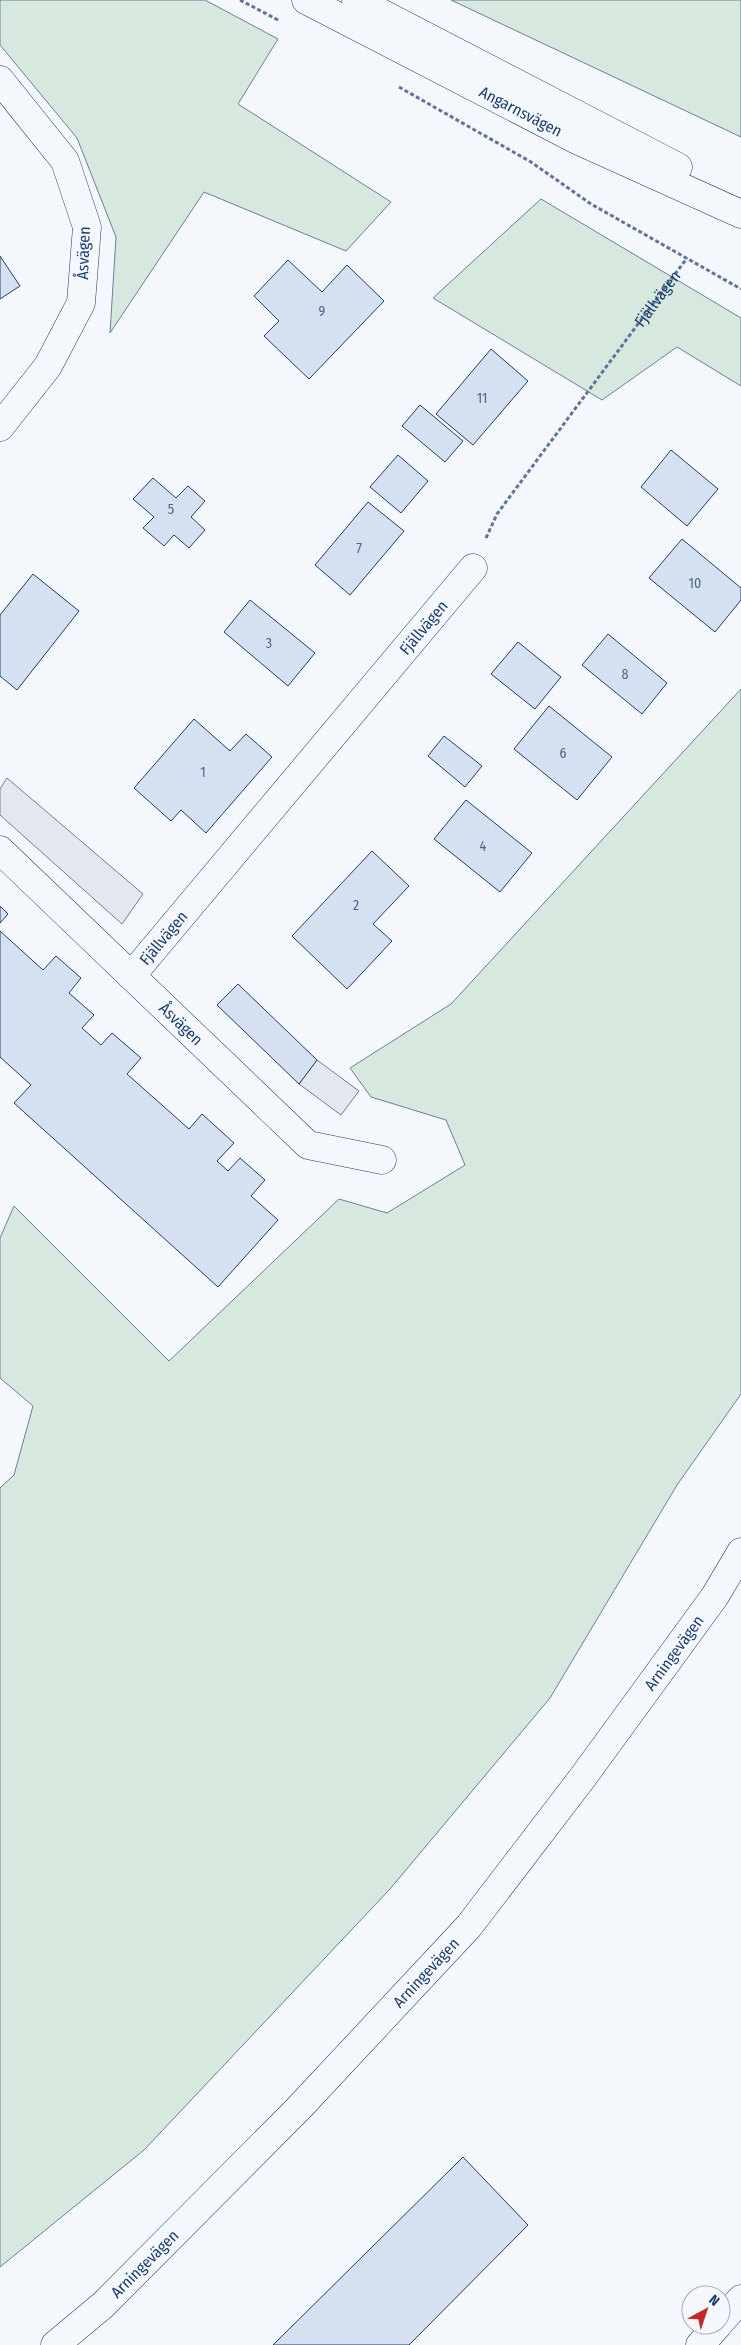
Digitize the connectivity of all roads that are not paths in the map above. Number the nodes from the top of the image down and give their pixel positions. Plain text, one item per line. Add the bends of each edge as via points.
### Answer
1 (306, 0) edge
2 (356, 0) edge
3 (0, 80) edge
4 (741, 194) edge
5 (741, 214) edge
6 (0, 427) edge
7 (473, 568) road end
8 (0, 850) edge
9 (131, 976) junction
10 (382, 1160) dead end
11 (741, 1552) edge
12 (741, 2299) edge
13 (731, 2310) edge
14 (709, 2335) edge
15 (66, 2341) edge
16 (700, 2345) edge

1 - 5 main road, Angarnsvägen via 577,140
2 - 4 main road, Angarnsvägen via 704,180
3 - 6 main road, Åsvägen via 65,161 87,227 81,303 48,366
7 - 9 main road, Fjällvägen
8 - 9 main road, Åsvägen
9 - 10 main road, Åsvägen via 308,1145
11 - 15 main road, Arningevägen via 716,1596 469,1926 298,2109
12 - 13 main road
14 - 16 main road

